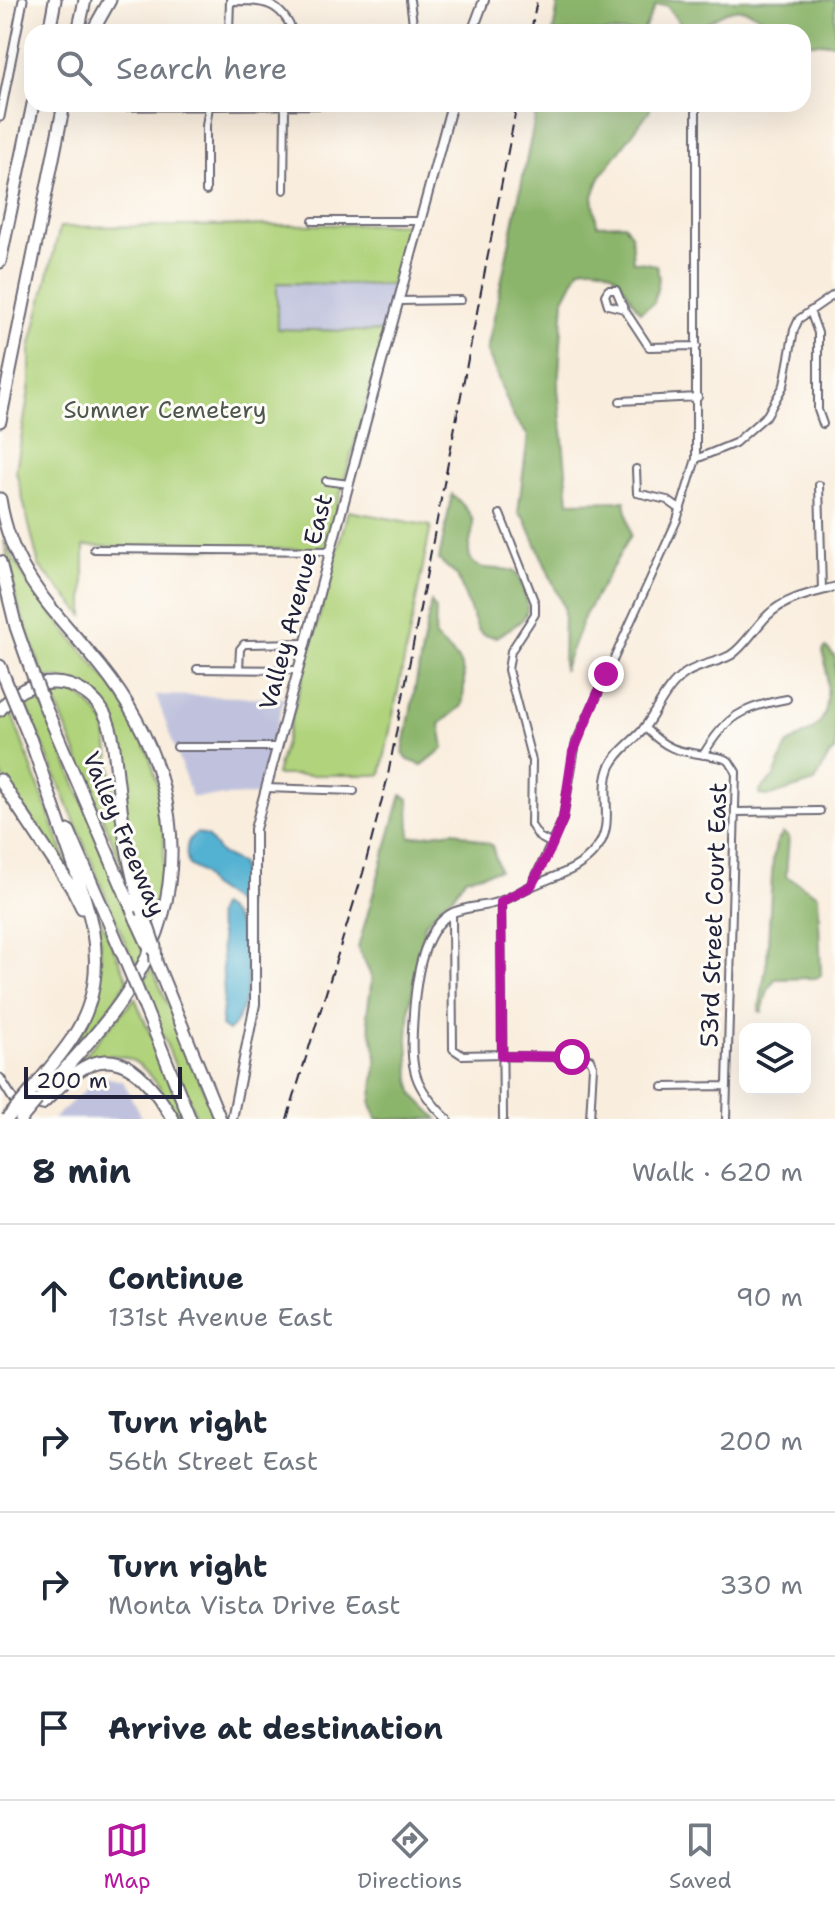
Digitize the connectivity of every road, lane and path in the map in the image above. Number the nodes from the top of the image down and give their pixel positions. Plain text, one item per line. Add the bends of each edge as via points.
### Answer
1 (23, 0) edge
2 (49, 0) edge
3 (55, 0) edge
4 (85, 0) edge
5 (110, 0) edge
6 (230, 0) edge
7 (410, 0) edge
8 (484, 0) edge
9 (44, 24) edge
10 (50, 24) edge
11 (80, 24) edge
12 (96, 24) edge
13 (229, 24) edge
14 (290, 24) edge
15 (413, 24) edge
16 (475, 24) edge
17 (0, 112) edge
18 (29, 112) edge
19 (31, 112) edge
20 (62, 112) edge
21 (69, 112) edge
22 (208, 112) edge
23 (285, 112) edge
24 (450, 112) edge
25 (696, 112) edge
26 (24, 149) junction
27 (284, 190) dead end
28 (206, 191) dead end
29 (40, 221) junction
30 (313, 221) dead end
31 (420, 221) junction
32 (0, 262) edge
33 (835, 294) edge
34 (461, 300) dead end
35 (399, 301) junction
36 (624, 309) dead end
37 (810, 311) junction
38 (697, 346) junction
39 (698, 397) junction
40 (620, 401) dead end
41 (0, 421) edge
42 (823, 424) dead end
43 (696, 459) junction
44 (636, 469) dead end
45 (326, 481) dead end
46 (349, 484) junction
47 (819, 485) dead end
48 (0, 499) edge
49 (681, 510) junction
50 (500, 514) dead end
51 (94, 549) dead end
52 (330, 551) junction
53 (0, 562) edge
54 (835, 587) edge
55 (822, 590) junction
56 (305, 643) junction
57 (0, 666) edge
58 (197, 669) dead end
59 (239, 669) junction
60 (297, 673) junction
61 (787, 699) dead end
62 (0, 710) edge
63 (644, 727) junction
64 (30, 738) junction
65 (177, 747) dead end
66 (277, 747) junction
67 (703, 755) junction
68 (0, 780) edge
69 (266, 788) junction
70 (354, 791) dead end
71 (820, 811) dead end
72 (736, 812) junction
73 (552, 844) junction
74 (531, 886) junction
75 (501, 902) junction
76 (452, 913) junction
77 (156, 962) junction
78 (76, 1029) junction
79 (502, 1055) junction
80 (0, 1078) edge
81 (727, 1086) junction
82 (663, 1087) dead end
83 (36, 1099) junction
84 (7, 1119) edge
85 (25, 1119) edge
86 (173, 1119) edge
87 (190, 1119) edge
88 (220, 1119) edge
89 (232, 1119) edge
90 (447, 1119) edge
91 (503, 1119) edge
92 (590, 1119) edge
93 (726, 1119) edge

1 - 17 street
2 - 9 highway
3 - 10 highway
4 - 11 highway
5 - 12 highway
6 - 13 street
6 - 14 street via 273,4
7 - 15 street
8 - 16 main road
18 - 26 highway
19 - 26 highway
20 - 29 highway
21 - 29 highway
22 - 28 street
23 - 27 street
24 - 31 main road, Valley Avenue East
25 - 38 street
26 - 32 highway
29 - 41 highway
30 - 31 street
31 - 35 main road, Valley Avenue East
33 - 37 street
34 - 35 street
35 - 46 main road, Valley Avenue East
36 - 38 street via 649,347
37 - 42 street via 818,333 818,410
37 - 43 street via 794,330 784,385 767,415 735,443
38 - 39 street
39 - 40 street
39 - 43 street
43 - 49 street
44 - 49 street via 637,493 667,500
45 - 46 street
46 - 52 main road, Valley Avenue East
47 - 55 street
48 - 83 highway via 11,545 24,571 121,692 147,737 164,788 171,852 163,913 144,964 111,1015
49 - 73 street via 576,742 563,819
50 - 73 street via 535,603 531,622 511,651 508,670 532,761 531,825
51 - 52 street
52 - 56 main road, Valley Avenue East
53 - 77 highway, Valley Freeway, bridge via 44,704
54 - 55 street
55 - 63 street via 775,609 730,656 687,672
56 - 59 street via 244,644
56 - 60 main road, Valley Avenue East
57 - 64 highway, Valley Freeway, bridge
58 - 59 street
59 - 60 street
60 - 66 main road, Valley Avenue East
61 - 67 street via 733,717 720,727
62 - 77 highway, bridge via 23,689 53,683 75,688 101,708 112,737 126,853
63 - 67 street, 53rd Street Court East via 674,751
63 - 74 street via 608,773 607,821 599,846 570,871
64 - 78 highway via 95,938 93,988
64 - 87 highway, Valley Freeway, bridge
65 - 66 street
66 - 69 main road, Valley Avenue East
67 - 72 street, 53rd Street Court East via 733,766
68 - 78 highway via 73,890 86,921 90,974
69 - 70 street
69 - 89 main road, Valley Avenue East via 254,843 255,1004
71 - 72 street
72 - 81 street, 53rd Street Court East
73 - 74 street
74 - 75 street
75 - 76 street
75 - 79 street
76 - 79 street via 453,1046 467,1055
76 - 90 street via 426,943 413,1028 419,1085
77 - 88 highway, Valley Freeway
78 - 83 highway
79 - 91 street
79 - 92 street via 591,1061
80 - 85 street
81 - 82 street
81 - 93 street, 53rd Street Court East
83 - 84 highway, bridge
83 - 85 highway, bridge
83 - 86 highway via 93,1064 117,1063 145,1078

